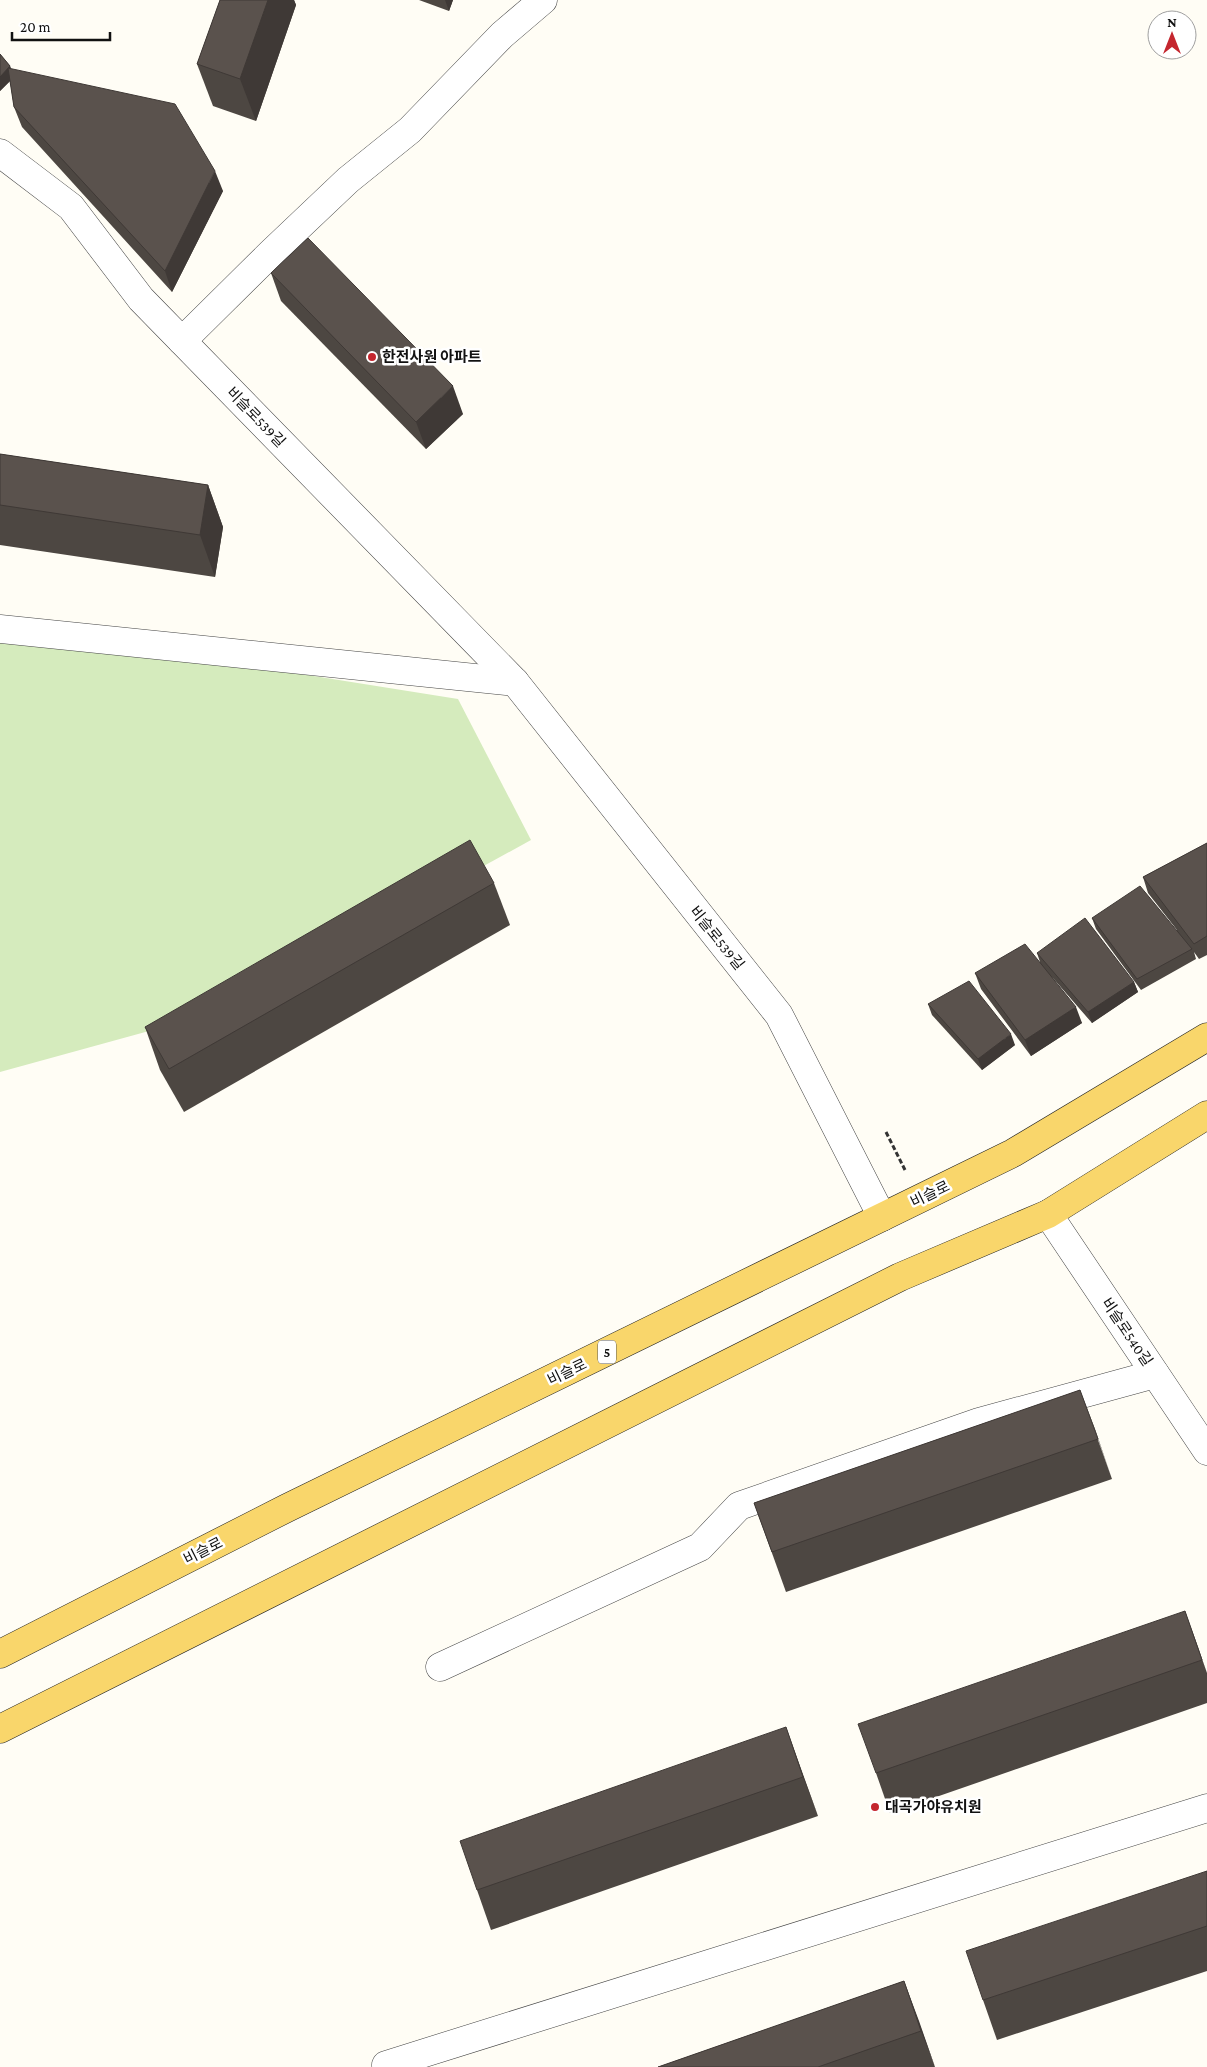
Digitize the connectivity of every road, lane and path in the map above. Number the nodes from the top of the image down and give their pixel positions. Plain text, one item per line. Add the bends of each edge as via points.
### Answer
1 (543, 0) edge
2 (0, 153) edge
3 (182, 342) junction
4 (0, 629) edge
5 (515, 682) junction
6 (1207, 1038) edge
7 (1207, 1115) edge
8 (1048, 1214) junction
9 (882, 1217) junction
10 (1155, 1374) junction
11 (1207, 1451) edge
12 (0, 1654) edge
13 (440, 1667) dead end
14 (0, 1729) edge
15 (1207, 1808) edge
16 (386, 2065) dead end

1 - 3 street via 502,35 410,130 348,180
2 - 3 street, 비슬로539길 via 71,207 141,299
3 - 5 street, 비슬로539길
4 - 5 street
5 - 9 street, 비슬로539길 via 779,1015
6 - 9 main road, 비슬로 / 5 via 1013,1153
7 - 8 main road
8 - 10 street, 비슬로540길
8 - 14 main road via 900,1277
9 - 12 main road, 비슬로 / 5 via 287,1508
10 - 11 street, 비슬로540길
10 - 13 street via 979,1422 739,1506 700,1547
15 - 16 street

